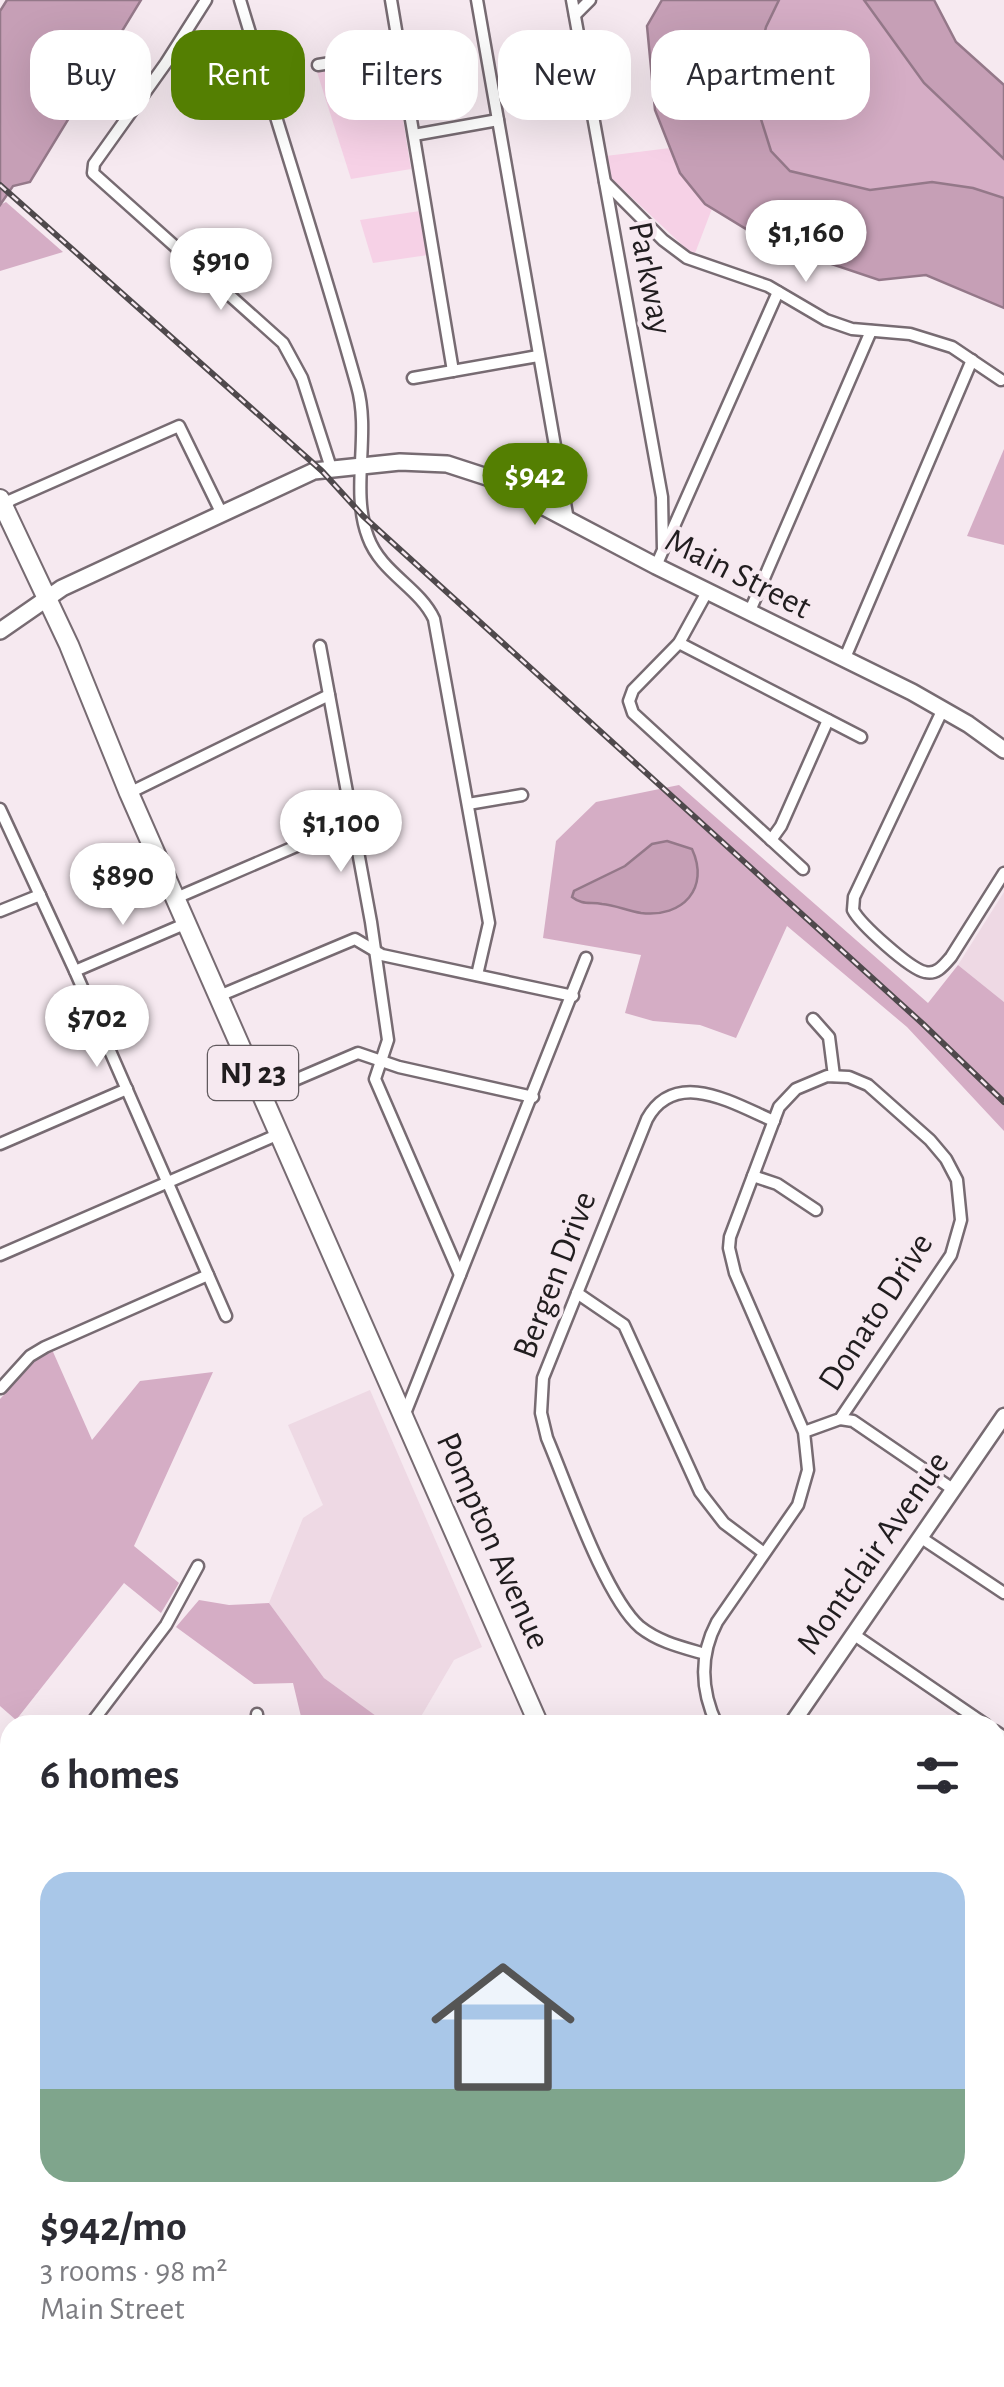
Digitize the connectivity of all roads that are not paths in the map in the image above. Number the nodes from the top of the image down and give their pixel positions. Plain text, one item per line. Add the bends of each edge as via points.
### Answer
1 (206, 0) edge
2 (240, 0) edge
3 (390, 0) edge
4 (477, 0) edge
5 (572, 0) edge
6 (590, 0) edge
7 (575, 15) junction
8 (396, 30) edge
9 (325, 64) edge
10 (318, 65) dead end
11 (412, 120) edge
12 (498, 120) junction
13 (414, 134) junction
14 (604, 182) junction
15 (778, 292) junction
16 (872, 332) junction
17 (538, 356) junction
18 (972, 360) junction
19 (453, 371) junction
20 (412, 378) dead end
21 (1000, 380) dead end
22 (363, 466) junction
23 (331, 468) junction
24 (1, 504) edge
25 (221, 512) junction
26 (568, 521) junction
27 (663, 550) junction
28 (656, 566) junction
29 (707, 592) junction
30 (47, 596) junction
31 (749, 613) junction
32 (0, 631) edge
33 (679, 643) junction
34 (320, 646) dead end
35 (843, 661) junction
36 (329, 695) junction
37 (944, 709) junction
38 (828, 720) junction
39 (861, 738) dead end
40 (1004, 750) edge
41 (129, 793) junction
42 (522, 795) dead end
43 (468, 804) junction
44 (0, 809) edge
45 (352, 822) junction
46 (771, 840) junction
47 (803, 869) dead end
48 (1004, 873) edge
49 (40, 895) junction
50 (176, 898) junction
51 (0, 911) edge
52 (187, 923) junction
53 (375, 952) junction
54 (586, 958) dead end
55 (75, 971) junction
56 (477, 975) junction
57 (219, 996) junction
58 (573, 996) junction
59 (813, 1019) dead end
60 (380, 1060) junction
61 (834, 1076) junction
62 (127, 1089) junction
63 (262, 1094) junction
64 (533, 1097) junction
65 (774, 1120) junction
66 (279, 1134) junction
67 (0, 1144) edge
68 (753, 1176) junction
69 (167, 1182) junction
70 (816, 1210) dead end
71 (0, 1255) edge
72 (208, 1275) junction
73 (460, 1276) junction
74 (576, 1293) junction
75 (226, 1316) dead end
76 (1, 1388) edge
77 (1004, 1416) edge
78 (404, 1417) junction
79 (840, 1419) junction
80 (804, 1432) junction
81 (954, 1490) junction
82 (920, 1537) junction
83 (764, 1553) junction
84 (198, 1566) dead end
85 (1004, 1592) edge
86 (854, 1634) junction
87 (704, 1654) junction
88 (98, 1715) edge
89 (535, 1715) edge
90 (714, 1715) edge
91 (799, 1715) edge
92 (971, 1715) edge

1 - 23 street via 93,172 283,343 302,378
2 - 22 street via 358,389
3 - 8 street
4 - 12 street
5 - 7 street, Parkway
6 - 7 street
7 - 14 street, Parkway
9 - 10 street
11 - 13 street
12 - 13 street
12 - 17 street
13 - 19 street
14 - 15 street via 686,258
14 - 27 street, Parkway via 660,486
15 - 16 street via 826,320
15 - 27 street
16 - 18 street via 923,337
16 - 31 street
17 - 19 street
17 - 26 street
18 - 21 street
18 - 35 street
19 - 20 street
22 - 23 main road, Main Street
22 - 26 main road, Main Street via 428,462 466,468
22 - 43 street via 368,537 385,568 434,619
23 - 25 main road, Main Street
24 - 25 street via 182,428
24 - 30 main road, NJ 23
25 - 30 main road, Main Street
26 - 28 main road, Main Street
27 - 28 street, Parkway
28 - 29 main road, Main Street
29 - 31 main road, Main Street
29 - 33 street
30 - 32 main road, Main Street
30 - 41 main road, NJ 23
31 - 35 main road, Main Street
33 - 38 street
33 - 46 street via 632,690 632,713
34 - 36 street
35 - 37 main road, Main Street
36 - 41 street
36 - 45 street
37 - 40 main road, Main Street
37 - 48 street via 852,910 916,968 932,972 950,957
38 - 39 street
38 - 46 street
41 - 50 main road, NJ 23
42 - 43 street
43 - 56 street via 490,923
44 - 49 street
45 - 50 street
45 - 53 street
46 - 47 street
49 - 51 street
49 - 55 street
50 - 52 main road, NJ 23
52 - 55 street
52 - 57 main road, NJ 23
53 - 56 street
53 - 57 street via 349,940
53 - 60 street via 388,1040
54 - 58 street
55 - 62 street
56 - 58 street
57 - 63 main road, NJ 23
58 - 64 street
59 - 61 street via 829,1037
60 - 63 street via 351,1054
60 - 64 street
60 - 73 street via 378,1087
61 - 65 street, Donato Drive via 796,1089
61 - 79 street, Donato Drive via 868,1085 930,1140 957,1180 962,1220 951,1255
62 - 67 street
62 - 69 street
63 - 66 main road, NJ 23
64 - 73 street
65 - 68 street, Donato Drive
65 - 74 street, Bergen Drive via 697,1091 662,1100 646,1119
66 - 69 street
66 - 78 main road, Pompton Avenue / NJ 23
68 - 70 street
68 - 80 street, Donato Drive via 732,1230 731,1260
69 - 71 street
69 - 72 street
72 - 75 street
72 - 76 street via 44,1347
73 - 78 street
74 - 83 street via 624,1325 700,1492 724,1522
74 - 87 street, Bergen Drive via 543,1378 547,1438 620,1603 651,1634
77 - 81 street, Montclair Avenue
78 - 89 main road, Pompton Avenue / NJ 23
79 - 80 street, Donato Drive
79 - 81 street via 854,1421
80 - 83 street, Donato Drive via 803,1494
81 - 82 street, Montclair Avenue
82 - 85 street
82 - 86 street, Montclair Avenue
83 - 87 street, Donato Drive via 717,1622
84 - 88 street via 166,1625
86 - 91 street, Montclair Avenue
86 - 92 street
87 - 90 street

